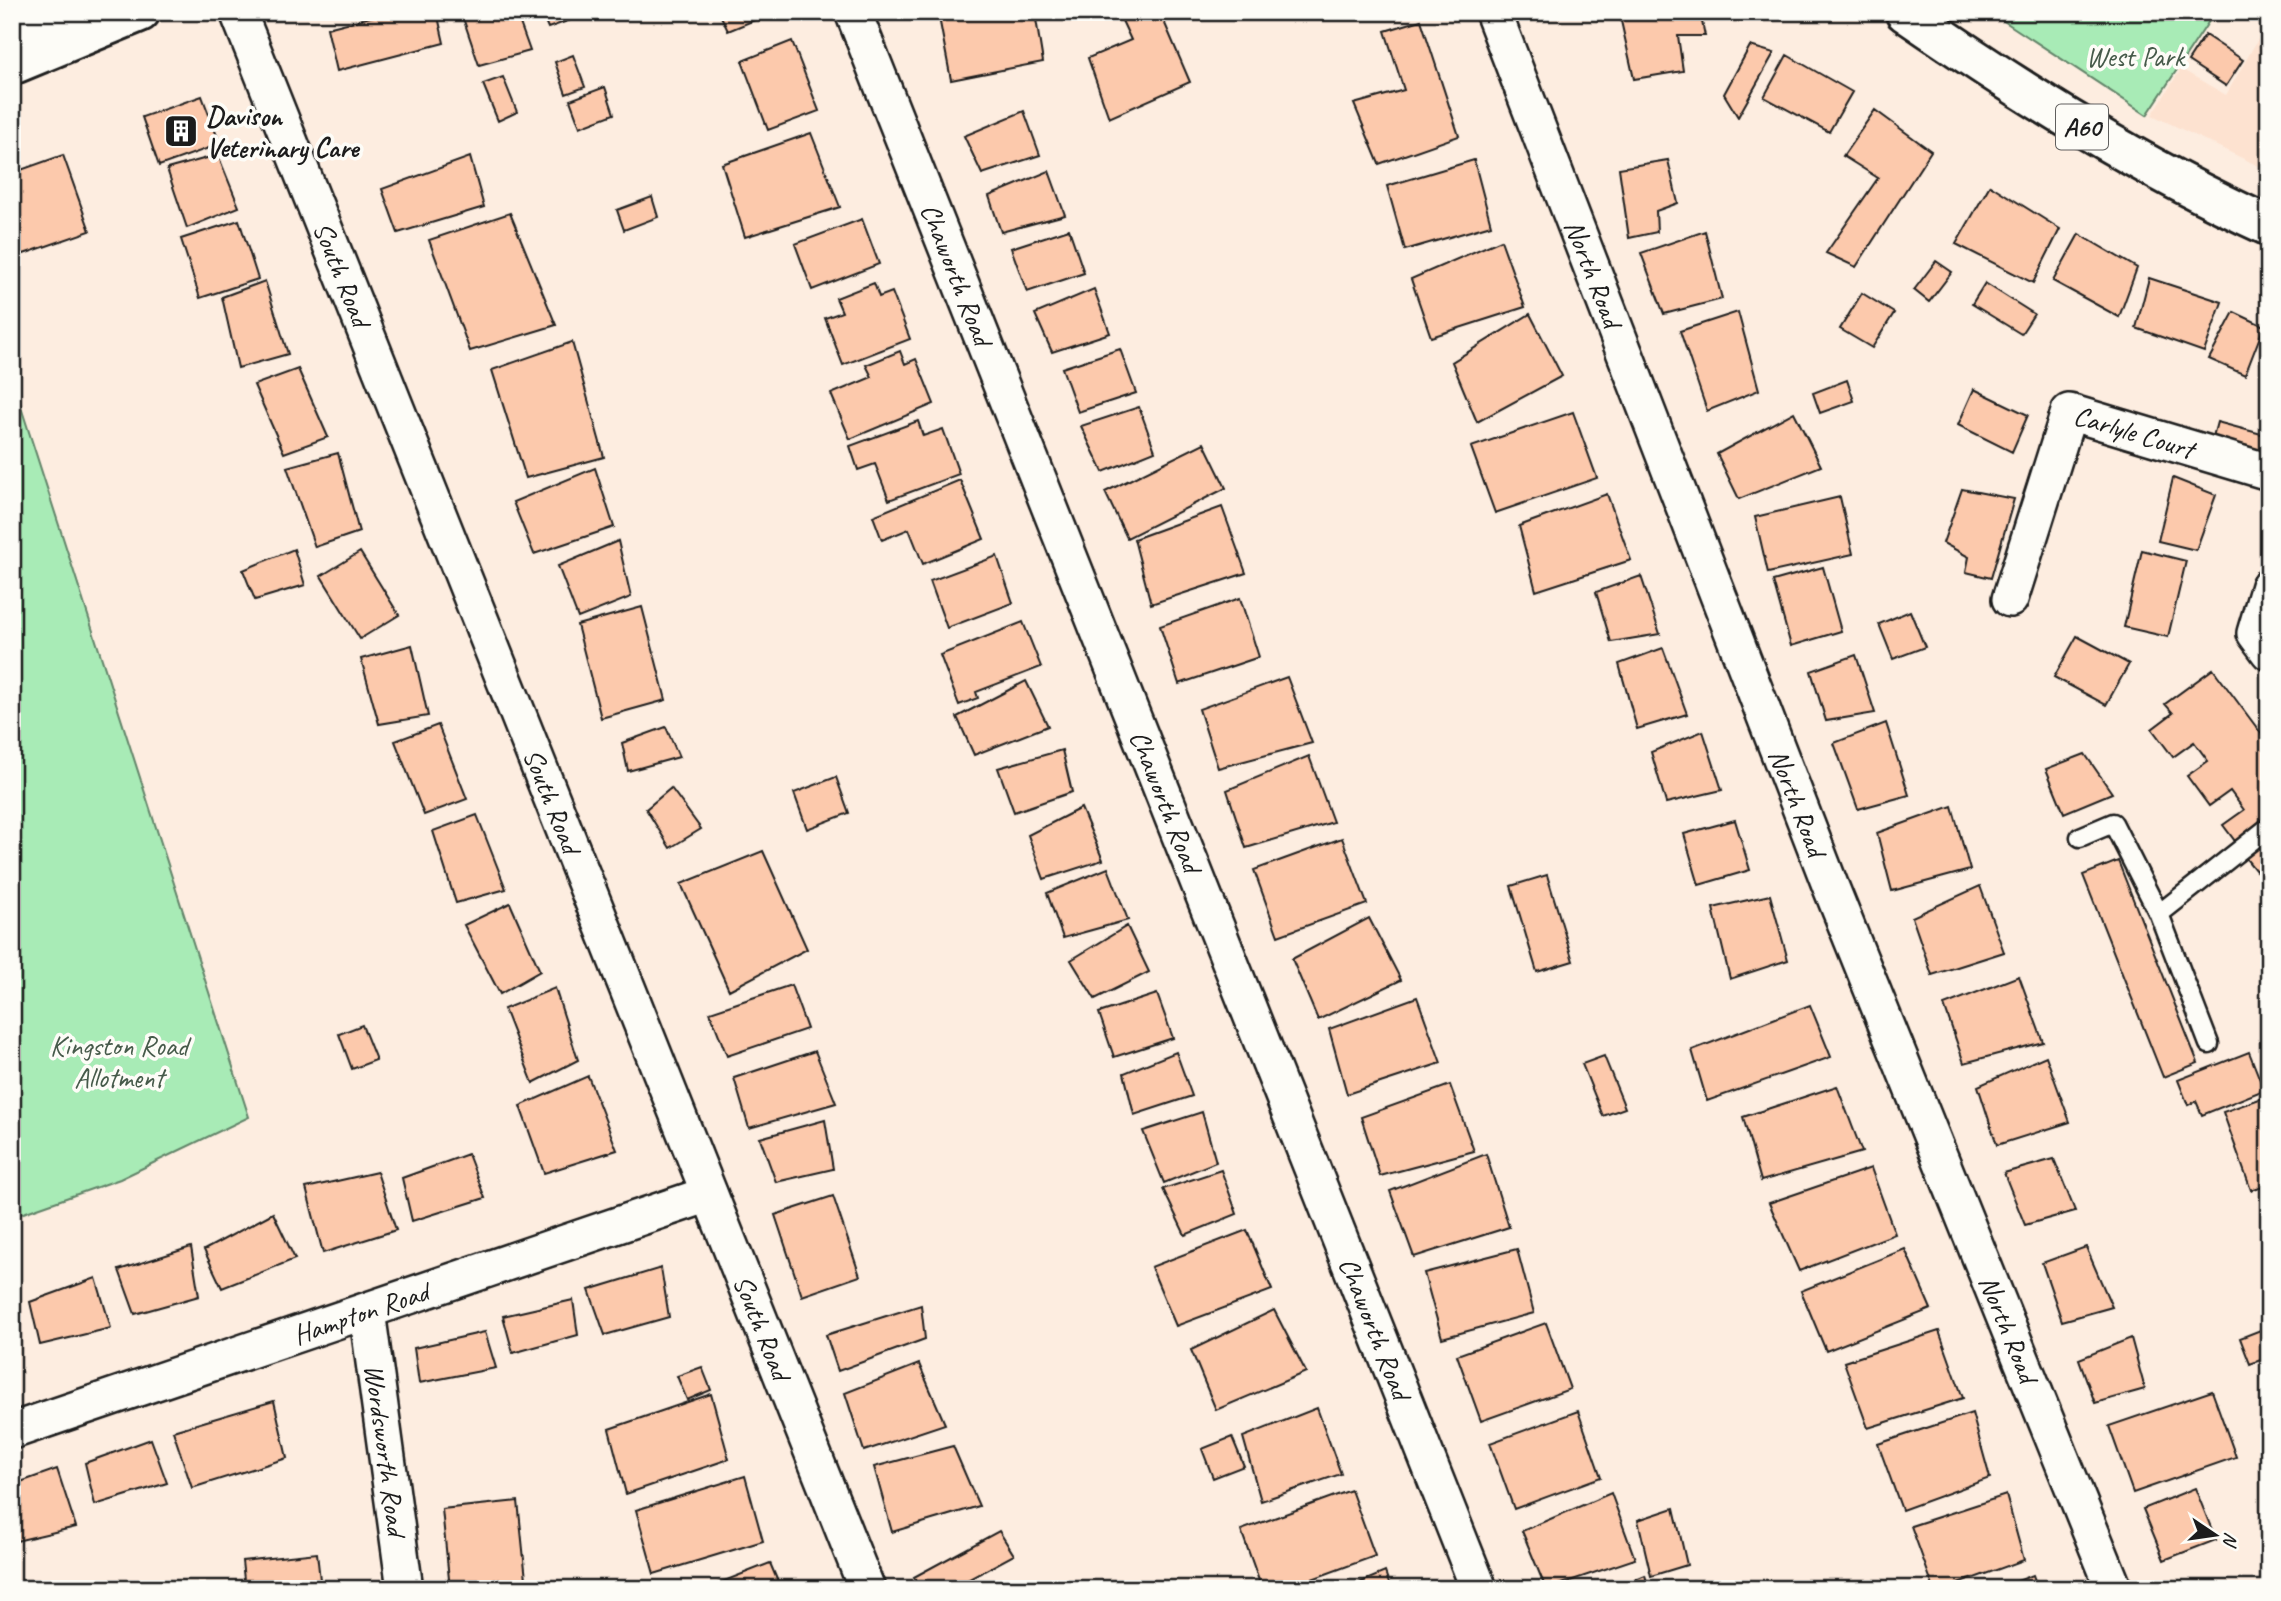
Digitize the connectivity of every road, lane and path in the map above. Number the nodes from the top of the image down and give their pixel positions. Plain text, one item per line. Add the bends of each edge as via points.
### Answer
1 (62, 12) edge
2 (140, 12) edge
3 (238, 12) edge
4 (853, 12) edge
5 (1493, 12) edge
6 (1905, 12) edge
7 (12, 31) edge
8 (12, 65) edge
9 (2269, 226) edge
10 (2269, 472) edge
11 (2269, 586) edge
12 (2010, 599) dead end
13 (2269, 652) edge
14 (2269, 827) edge
15 (2081, 837) dead end
16 (2159, 914) junction
17 (2210, 1044) dead end
18 (709, 1194) junction
19 (367, 1311) junction
20 (12, 1432) edge
21 (405, 1589) edge
22 (867, 1589) edge
23 (1479, 1589) edge
24 (2114, 1589) edge

1 - 7 main road
2 - 8 main road
3 - 18 street, South Road
4 - 23 street, Chaworth Road
5 - 24 street, North Road via 1816,851
6 - 9 main road, A60 via 2033,99 2201,195
10 - 12 street, Carlyle Court via 2069,412
11 - 13 street via 2255,633
14 - 16 lane
15 - 16 lane via 2113,823
16 - 17 lane
18 - 19 street, Hampton Road
18 - 22 street, South Road
19 - 20 street, Hampton Road
19 - 21 street, Wordsworth Road

